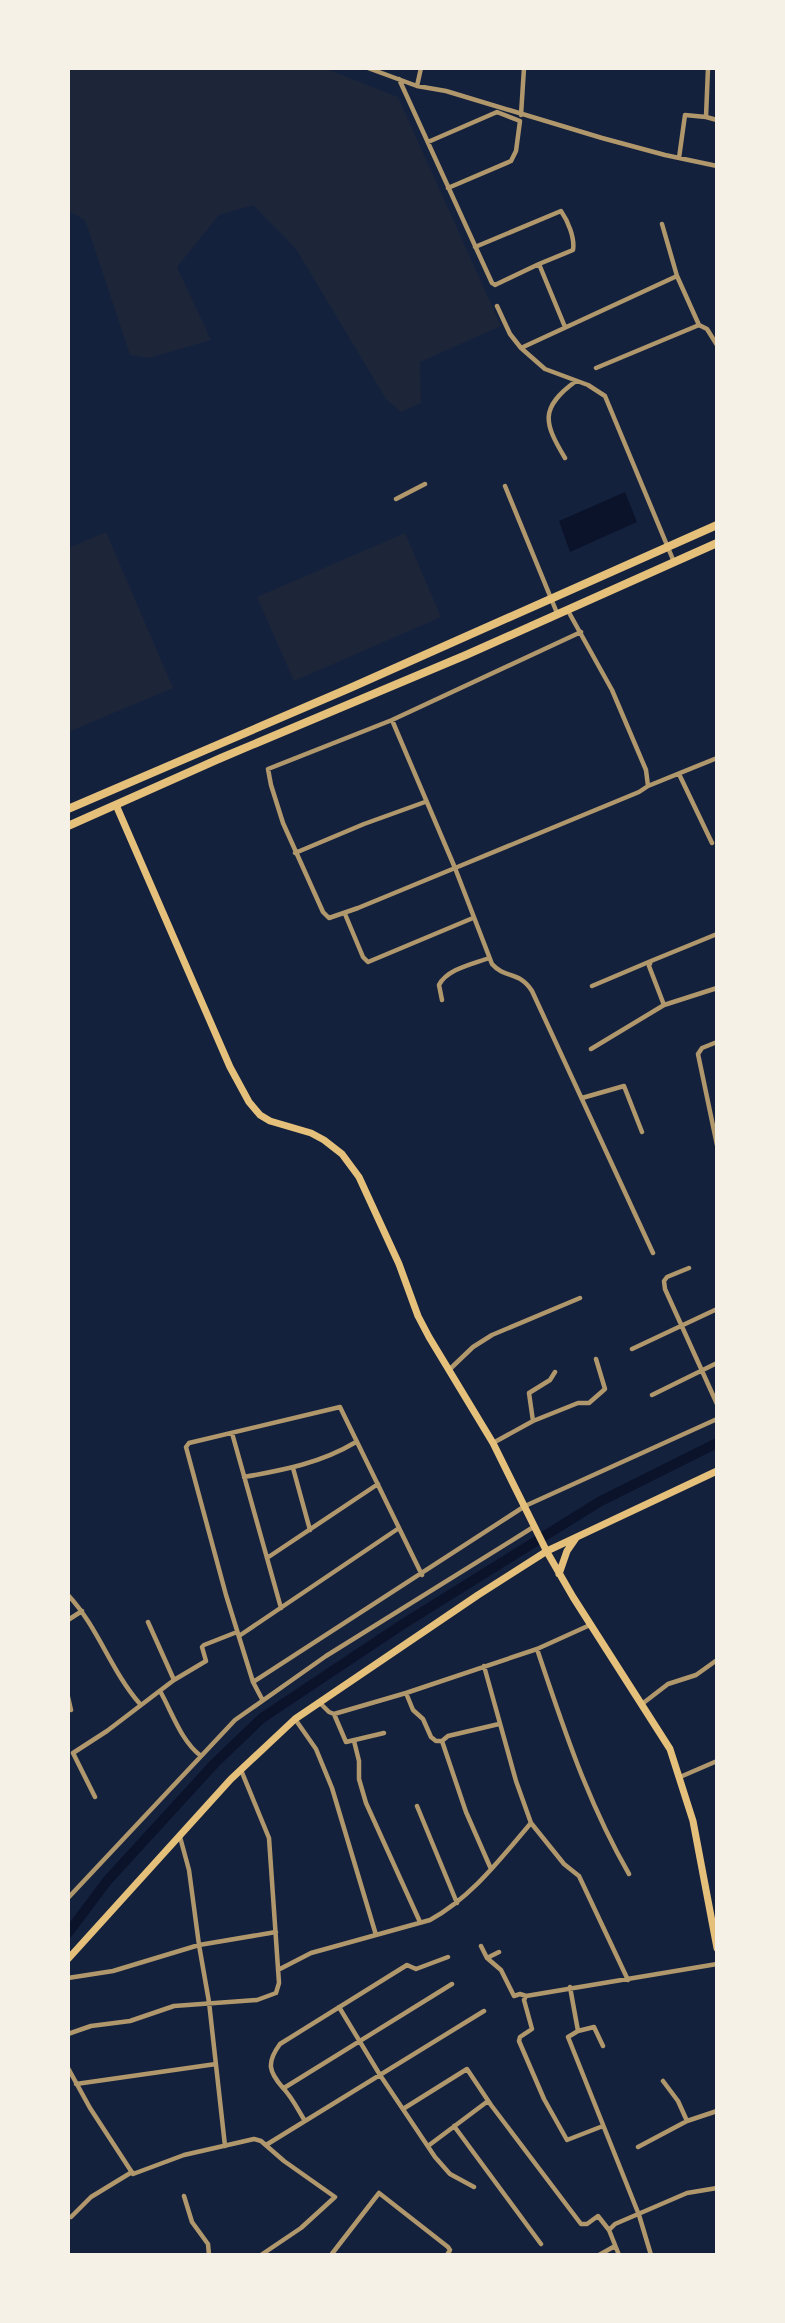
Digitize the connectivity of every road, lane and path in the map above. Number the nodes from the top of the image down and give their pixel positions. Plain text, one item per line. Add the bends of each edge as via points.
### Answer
1 (368, 68) edge
2 (421, 68) edge
3 (524, 68) edge
4 (708, 68) edge
5 (398, 78) junction
6 (417, 86) junction
7 (522, 114) junction
8 (706, 117) junction
9 (717, 120) edge
10 (428, 142) junction
11 (679, 158) junction
12 (717, 166) edge
13 (448, 188) junction
14 (662, 224) dead end
15 (475, 247) junction
16 (539, 264) junction
17 (677, 276) junction
18 (497, 306) dead end
19 (699, 325) junction
20 (565, 327) junction
21 (717, 345) edge
22 (522, 348) junction
23 (596, 368) dead end
24 (576, 381) junction
25 (565, 458) dead end
26 (425, 484) dead end
27 (505, 486) dead end
28 (396, 499) dead end
29 (717, 525) edge
30 (717, 543) edge
31 (667, 546) junction
32 (674, 562) junction
33 (551, 598) junction
34 (568, 609) junction
35 (557, 613) junction
36 (580, 632) junction
37 (379, 674) junction
38 (386, 689) junction
39 (391, 720) junction
40 (230, 740) junction
41 (216, 746) junction
42 (235, 752) junction
43 (221, 758) junction
44 (717, 758) edge
45 (679, 774) junction
46 (648, 786) junction
47 (425, 802) junction
48 (116, 805) junction
49 (68, 809) edge
50 (68, 826) edge
51 (712, 844) dead end
52 (296, 853) junction
53 (454, 868) junction
54 (345, 914) junction
55 (473, 918) junction
56 (717, 934) edge
57 (489, 958) junction
58 (650, 964) junction
59 (592, 986) dead end
60 (717, 988) edge
61 (442, 1000) dead end
62 (663, 1005) junction
63 (717, 1042) edge
64 (591, 1049) dead end
65 (582, 1098) junction
66 (717, 1102) edge
67 (708, 1105) junction
68 (642, 1132) dead end
69 (717, 1144) edge
70 (653, 1253) dead end
71 (689, 1268) dead end
72 (580, 1297) dead end
73 (717, 1309) edge
74 (681, 1327) junction
75 (632, 1349) dead end
76 (596, 1359) dead end
77 (717, 1363) edge
78 (450, 1369) junction
79 (701, 1371) junction
80 (555, 1372) dead end
81 (652, 1395) dead end
82 (717, 1404) edge
83 (717, 1419) edge
84 (533, 1421) junction
85 (232, 1433) junction
86 (356, 1442) junction
87 (493, 1443) junction
88 (293, 1468) junction
89 (717, 1471) edge
90 (244, 1477) junction
91 (378, 1484) junction
92 (525, 1506) junction
93 (536, 1527) junction
94 (400, 1528) junction
95 (310, 1530) junction
96 (579, 1535) junction
97 (546, 1549) junction
98 (267, 1558) junction
99 (559, 1573) junction
100 (422, 1575) junction
101 (68, 1595) edge
102 (281, 1608) junction
103 (82, 1611) junction
104 (68, 1620) edge
105 (148, 1622) dead end
106 (590, 1625) junction
107 (238, 1634) junction
108 (537, 1649) junction
109 (717, 1660) edge
110 (484, 1666) junction
111 (174, 1680) junction
112 (253, 1682) junction
113 (160, 1691) junction
114 (406, 1693) junction
115 (68, 1697) edge
116 (262, 1699) junction
117 (320, 1702) junction
118 (140, 1704) junction
119 (642, 1704) junction
120 (71, 1710) dead end
121 (334, 1714) junction
122 (295, 1719) junction
123 (499, 1724) junction
124 (384, 1734) dead end
125 (354, 1741) junction
126 (442, 1741) junction
127 (71, 1751) edge
128 (201, 1756) junction
129 (717, 1761) edge
130 (241, 1769) junction
131 (680, 1777) junction
132 (95, 1797) dead end
133 (417, 1806) dead end
134 (531, 1823) junction
135 (179, 1836) junction
136 (491, 1868) junction
137 (629, 1874) dead end
138 (68, 1898) edge
139 (457, 1903) junction
140 (419, 1922) junction
141 (276, 1932) junction
142 (376, 1935) junction
143 (199, 1945) junction
144 (481, 1946) dead end
145 (717, 1948) edge
146 (499, 1952) dead end
147 (448, 1957) dead end
148 (487, 1958) junction
149 (68, 1959) edge
150 (717, 1964) edge
151 (278, 1969) junction
152 (68, 1978) edge
153 (628, 1980) junction
154 (452, 1984) dead end
155 (569, 1987) junction
156 (526, 1996) junction
157 (209, 2002) junction
158 (339, 2007) junction
159 (484, 2011) dead end
160 (578, 2031) junction
161 (68, 2034) edge
162 (360, 2042) junction
163 (603, 2046) dead end
164 (216, 2064) junction
165 (68, 2068) edge
166 (380, 2075) junction
167 (663, 2081) dead end
168 (76, 2084) junction
169 (284, 2088) junction
170 (488, 2101) junction
171 (403, 2109) junction
172 (717, 2111) edge
173 (305, 2121) junction
174 (687, 2121) junction
175 (454, 2126) junction
176 (603, 2126) junction
177 (225, 2146) junction
178 (266, 2146) junction
179 (428, 2146) junction
180 (638, 2147) dead end
181 (132, 2172) junction
182 (474, 2187) dead end
183 (717, 2188) edge
184 (184, 2196) dead end
185 (639, 2215) junction
186 (71, 2217) dead end
187 (609, 2230) junction
188 (541, 2244) dead end
189 (615, 2246) junction
190 (209, 2255) edge
191 (261, 2255) edge
192 (331, 2255) edge
193 (447, 2255) edge
194 (600, 2255) edge
195 (619, 2255) edge
196 (651, 2255) edge

1 - 5 street
2 - 6 street
3 - 7 street
4 - 8 street
5 - 6 street
5 - 10 street
6 - 7 street
7 - 11 street
8 - 9 street
8 - 11 street via 685,115
10 - 13 street
10 - 13 street via 497,112 520,121 511,161
11 - 12 street
13 - 15 street
14 - 17 street
15 - 16 street via 495,285
15 - 16 street via 561,211 575,246
16 - 20 street
17 - 19 street
17 - 20 street
18 - 22 street
19 - 21 street
19 - 23 street
20 - 22 street
22 - 24 street via 545,369
24 - 25 street via 548,415 550,431
24 - 31 street via 605,396
26 - 28 street
27 - 33 street
29 - 31 highway
30 - 32 highway
31 - 32 street
31 - 33 highway
32 - 34 highway
33 - 35 street
33 - 37 highway
34 - 35 highway
34 - 36 street
35 - 38 highway
36 - 39 street
36 - 46 street via 612,690 646,770
37 - 38 highway
37 - 40 highway
38 - 42 highway
39 - 47 street
39 - 52 street via 268,769
40 - 41 highway
40 - 42 street
41 - 43 street
41 - 49 highway
42 - 43 highway
43 - 48 highway
44 - 45 street
45 - 46 street
45 - 51 street
46 - 53 street
47 - 52 street
47 - 53 street
48 - 50 highway
48 - 78 main road via 249,1102 265,1119 324,1140 351,1164 399,1264 418,1316
52 - 54 street via 325,915
53 - 54 street
53 - 55 street
54 - 55 street via 368,962
55 - 57 street
56 - 58 street
57 - 61 street via 442,980
57 - 65 street via 499,971 528,984
58 - 59 street
58 - 62 street
60 - 62 street
62 - 64 street
63 - 67 street via 698,1054
65 - 68 street via 624,1086
65 - 70 street
66 - 67 street
67 - 69 street
71 - 74 street via 664,1282
72 - 78 street via 492,1335
73 - 74 street
74 - 75 street
74 - 79 street
76 - 84 street via 603,1392 589,1403
77 - 79 street
78 - 87 main road
79 - 81 street
79 - 82 street
80 - 84 street via 529,1393
83 - 92 street
84 - 87 street
85 - 86 street via 340,1407
85 - 90 street
85 - 107 street via 186,1447
86 - 88 street via 334,1455
86 - 91 street
87 - 92 main road
88 - 90 street
88 - 95 street
89 - 96 main road
90 - 98 street
91 - 94 street
91 - 95 street
92 - 93 main road
92 - 100 street
93 - 97 main road
93 - 116 street
94 - 100 street
94 - 102 street
95 - 98 street
96 - 97 main road
96 - 99 main road
97 - 99 main road
97 - 117 main road
98 - 102 street
99 - 106 main road
100 - 112 street
101 - 103 street
102 - 107 street
103 - 104 street
103 - 118 street
105 - 111 street
106 - 108 street
106 - 119 main road
107 - 111 street via 202,1646 206,1661
107 - 112 street
108 - 110 street
108 - 137 street via 580,1772
109 - 119 street via 696,1675 668,1684
110 - 114 street
110 - 123 street
111 - 113 street
112 - 116 street
113 - 118 street
113 - 128 street via 186,1740
114 - 121 street
114 - 126 street via 433,1739
115 - 120 street
116 - 128 street via 234,1720
117 - 121 street
117 - 122 main road
118 - 127 street via 107,1731
119 - 131 main road via 670,1749
121 - 125 street via 343,1740
122 - 130 main road
122 - 142 street via 316,1749 332,1788
123 - 126 street
123 - 134 street
124 - 125 street
125 - 140 street via 366,1803
126 - 136 street
127 - 132 street
128 - 138 street
129 - 131 street
130 - 135 main road
130 - 141 street via 269,1838
131 - 145 main road
133 - 139 street
134 - 136 street
134 - 153 street via 579,1876
135 - 143 street via 189,1870
135 - 149 main road
136 - 139 street
139 - 140 street
140 - 142 street
141 - 143 street
141 - 151 street
142 - 151 street via 311,1952
143 - 152 street via 113,1971
143 - 157 street
144 - 148 street
146 - 148 street
147 - 158 street via 416,1969 407,1965
148 - 156 street via 501,1970 514,1996
150 - 153 street
151 - 157 street via 279,1987 274,1995 246,2002
153 - 155 street
154 - 162 street
155 - 156 street
155 - 160 street
156 - 176 street via 532,2029 519,2041 567,2140
157 - 161 street
157 - 164 street
158 - 162 street
158 - 169 street via 276,2050 272,2075
159 - 166 street
160 - 163 street via 595,2028
160 - 176 street via 568,2037
162 - 166 street
162 - 169 street
164 - 168 street
164 - 177 street
165 - 168 street
166 - 171 street
166 - 173 street
167 - 174 street
168 - 181 street
169 - 173 street
170 - 171 street via 467,2069
170 - 175 street
170 - 187 street via 581,2224 598,2216
171 - 179 street
172 - 174 street
173 - 178 street
174 - 180 street
175 - 179 street
175 - 188 street
176 - 185 street
177 - 178 street via 254,2139
177 - 181 street
178 - 191 street via 335,2197 302,2228
179 - 182 street via 450,2174
181 - 186 street via 91,2197
183 - 185 street via 687,2193
184 - 190 street
185 - 187 street
185 - 196 street
187 - 189 street
189 - 194 street
189 - 195 street
192 - 193 street via 379,2193 449,2247

